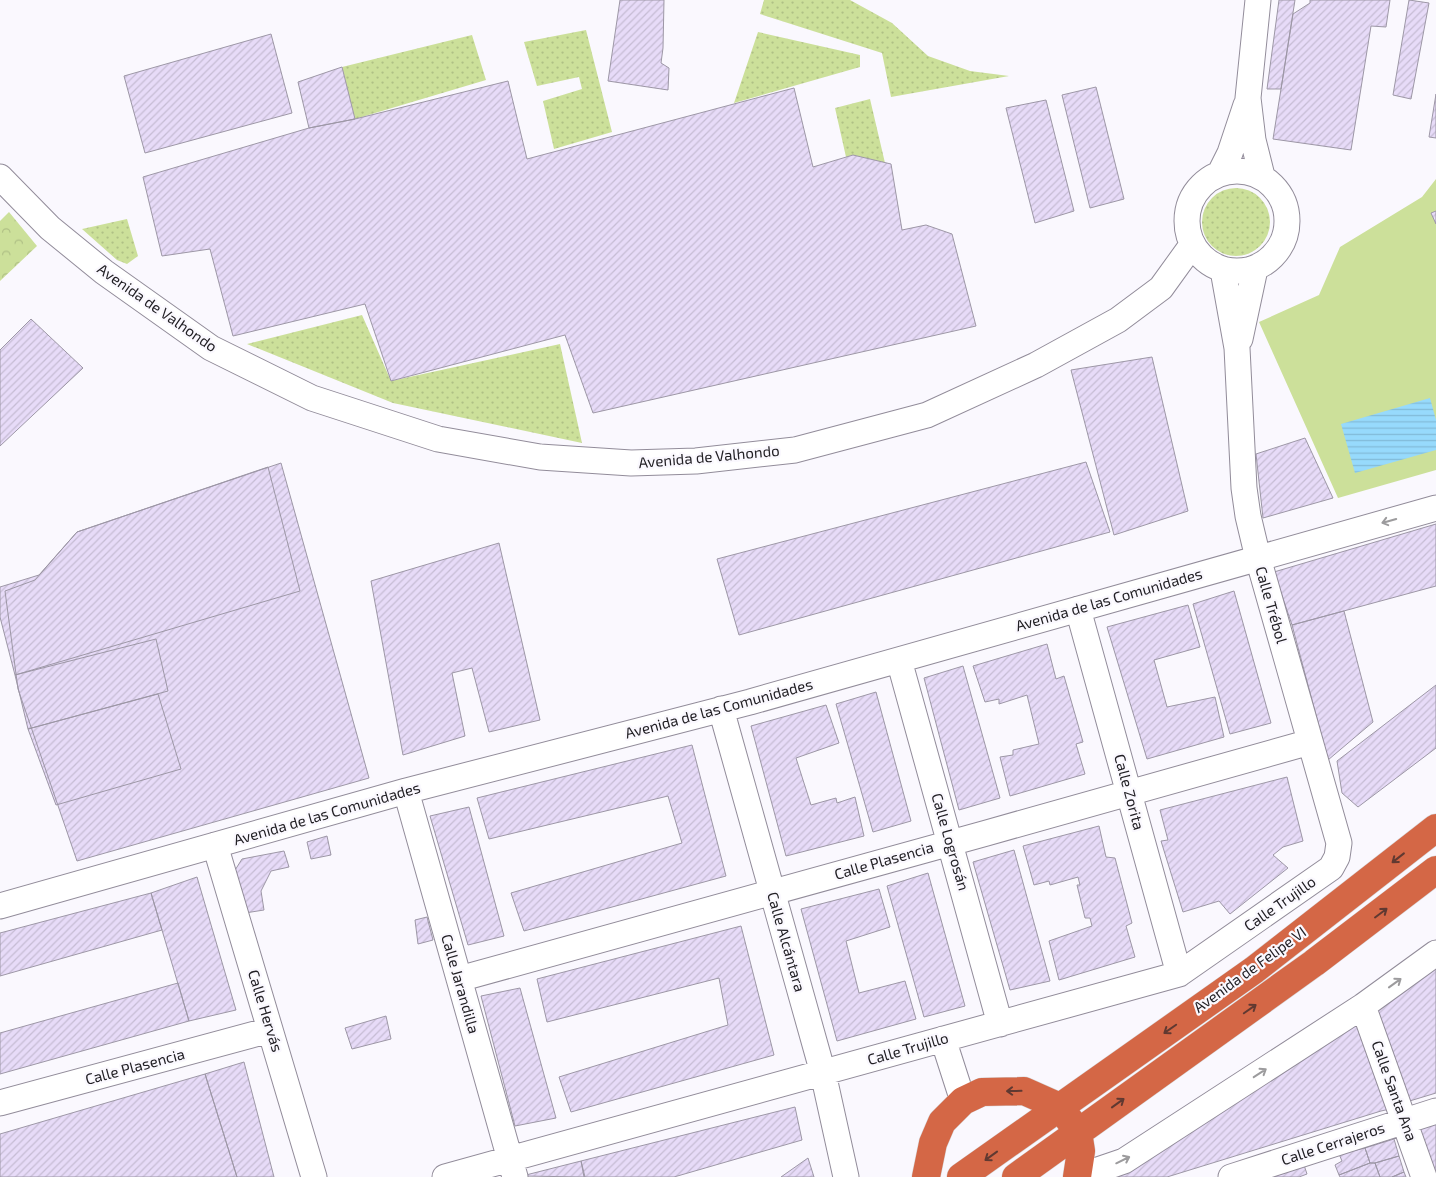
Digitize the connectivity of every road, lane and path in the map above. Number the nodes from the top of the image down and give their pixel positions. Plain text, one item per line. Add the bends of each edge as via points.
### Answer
1 (1258, 0) edge
2 (1248, 98) junction
3 (1220, 173) junction
4 (1262, 176) junction
5 (0, 177) edge
6 (1192, 245) junction
7 (1218, 268) junction
8 (1255, 269) junction
9 (1161, 288) junction
10 (1237, 348) junction
11 (1436, 508) edge
12 (1258, 558) junction
13 (1078, 609) junction
14 (899, 660) junction
15 (721, 709) junction
16 (1310, 742) junction
17 (406, 791) junction
18 (1130, 794) junction
19 (1436, 828) edge
20 (950, 842) junction
21 (216, 846) junction
22 (1337, 856) joint
23 (1436, 870) edge
24 (772, 892) junction
25 (0, 906) edge
26 (1436, 953) edge
27 (1179, 974) junction
28 (458, 979) junction
29 (1363, 1006) junction
30 (1000, 1024) junction
31 (270, 1030) junction
32 (943, 1040) junction
33 (823, 1073) junction
34 (963, 1101) junction
35 (0, 1103) edge
36 (1060, 1107) junction
37 (1436, 1111) edge
38 (1405, 1121) junction
39 (1078, 1132) junction
40 (512, 1168) edge
41 (1235, 1176) edge
42 (314, 1177) edge
43 (445, 1177) edge
44 (846, 1177) edge
45 (926, 1177) edge
46 (961, 1177) edge
47 (1016, 1177) edge
48 (1077, 1177) edge
49 (1424, 1177) edge

1 - 2 street
2 - 3 street
2 - 4 street
3 - 4 street via 1248,171
3 - 6 street via 1206,180 1189,206 1186,220
4 - 8 street via 1283,198 1288,223 1279,251
5 - 9 street, Avenida de Valhondo via 50,228 104,272 211,348 321,401 438,439 540,457 631,463 696,461 795,450 927,415 1044,361 1118,320
6 - 7 street via 1207,263
6 - 9 street, Avenida de Valhondo
7 - 8 street
7 - 9 street, Avenida de Valhondo
7 - 10 street, Calle Trébol
8 - 10 street, Calle Trébol
10 - 12 street, Calle Trébol via 1244,488
11 -> 12 street, Avenida de las Comunidades
12 - 13 street, Avenida de las Comunidades
12 - 16 street, Calle Trébol
13 - 14 street, Avenida de las Comunidades
13 - 18 street, Calle Zorita
14 - 15 street, Avenida de las Comunidades
14 - 20 street, Calle Logrosán
15 - 17 street, Avenida de las Comunidades
15 - 24 street, Calle Alcántara
16 - 18 street, Calle Plasencia
16 - 22 street, Calle Trébol via 1339,844
17 - 21 street, Avenida de las Comunidades
17 - 28 street, Calle Jarandilla
18 - 20 street, Calle Plasencia
18 - 27 street, Calle Zorita
19 -> 36 highway, Avenida de Felipe VI via 1254,970
20 - 24 street, Calle Plasencia
20 - 30 street, Calle Logrosán
21 - 25 street, Avenida de las Comunidades
21 - 31 street, Calle Hervás
22 - 27 street, Calle Trujillo via 1331,868
39 -> 23 highway, Avenida de Felipe VI via 1314,964
24 - 28 street, Calle Plasencia
24 - 33 street, Calle Alcántara
29 -> 26 street
27 - 30 street, Calle Trujillo
28 - 40 street, Calle Jarandilla
29 - 38 street, Calle Santa Ana
48 -> 29 street via 1124,1161
30 - 32 street, Calle Trujillo
31 - 35 street, Calle Plasencia
31 - 42 street, Calle Hervás
32 - 33 street, Calle Trujillo
32 - 34 street
33 - 40 street, Calle Trujillo
33 - 44 street, Calle Alcántara
36 -> 34 highway via 1024,1091 982,1092
34 - 45 highway via 942,1122 933,1143
36 - 39 highway
36 -> 46 highway, Avenida de Felipe VI
37 - 38 street, Calle Cerrajeros
38 - 41 street, Calle Cerrajeros
38 - 49 street, Calle Santa Ana
39 - 47 highway, Avenida de Felipe VI
39 - 48 highway via 1081,1151
40 - 43 street, Calle Trujillo

